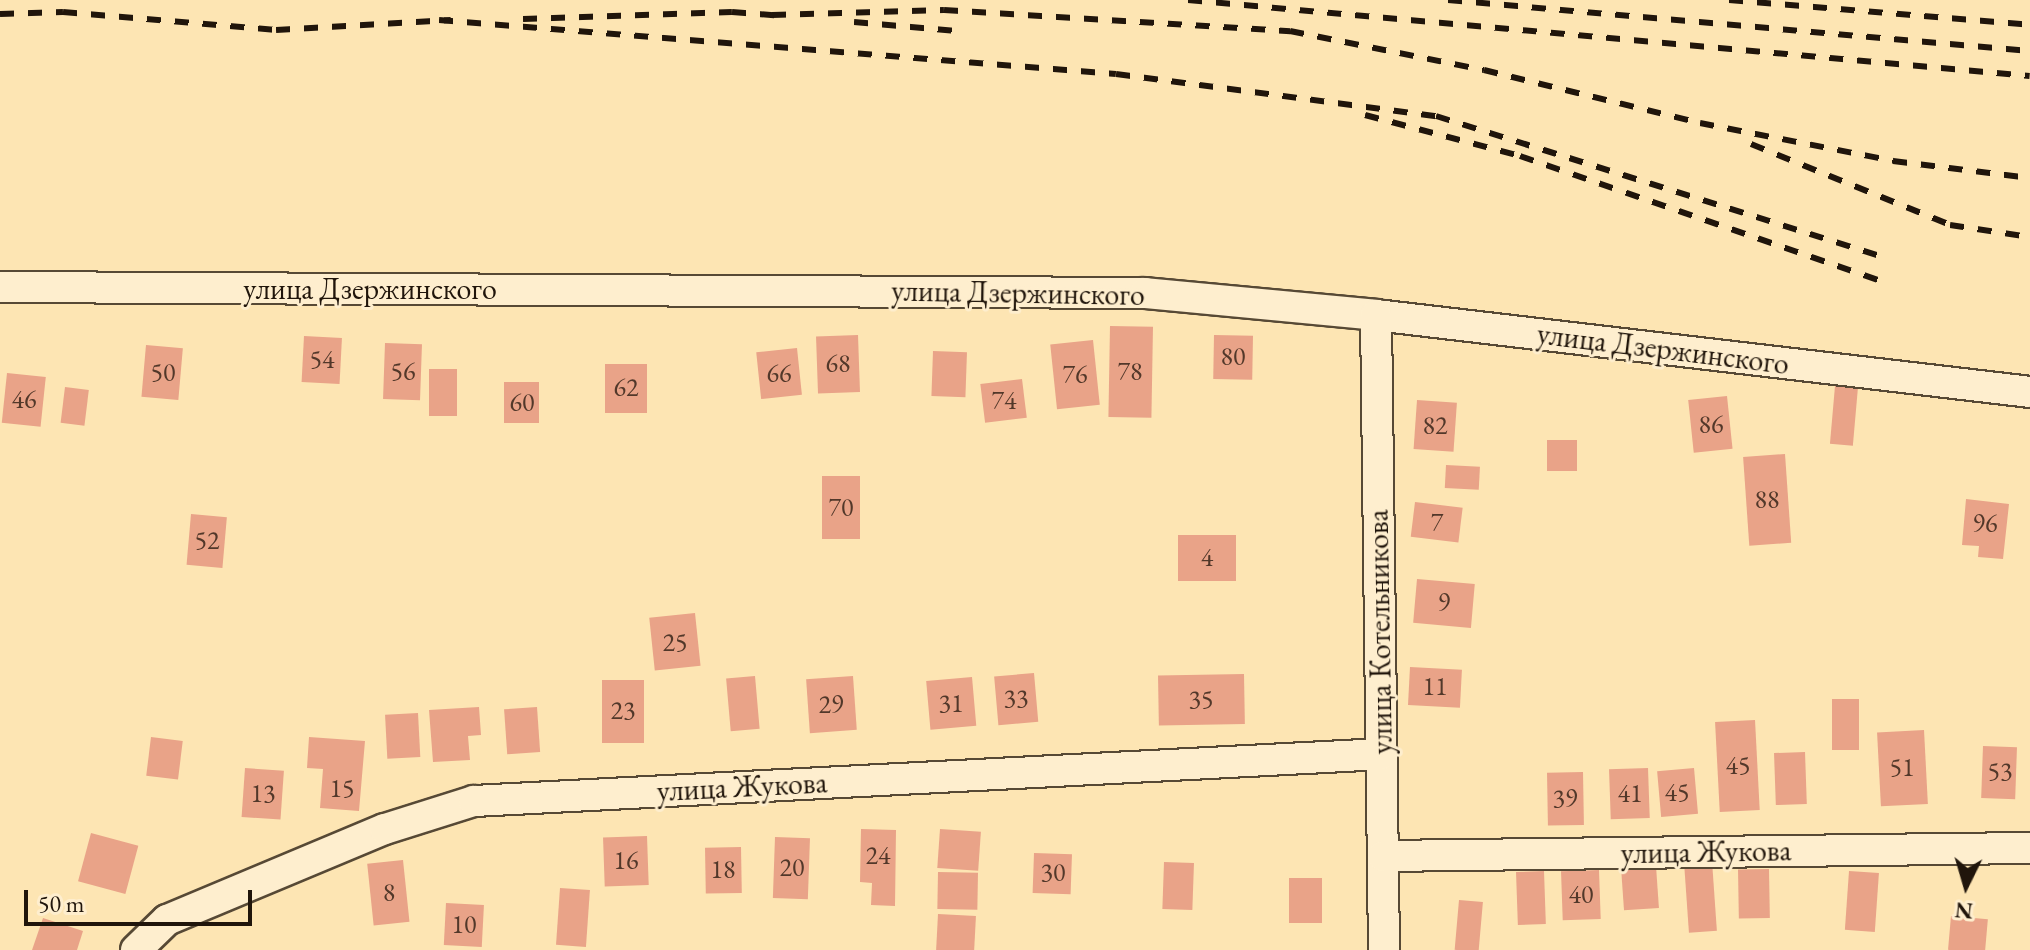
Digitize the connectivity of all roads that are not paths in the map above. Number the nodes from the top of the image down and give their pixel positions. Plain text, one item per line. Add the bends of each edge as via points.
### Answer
1 (0, 287) edge
2 (1376, 315) junction
3 (2030, 392) edge
4 (1382, 754) junction
5 (2030, 848) edge
6 (1383, 856) junction
7 (136, 950) edge
8 (1384, 950) edge

1 - 2 street, улица Дзержинского via 1145,293
2 - 3 street, улица Дзержинского
2 - 4 street, улица Котельникова
4 - 6 street, улица Котельникова
4 - 7 street, улица Жукова via 474,801 385,829 167,920
5 - 6 street, улица Жукова
6 - 8 street, улица Котельникова

